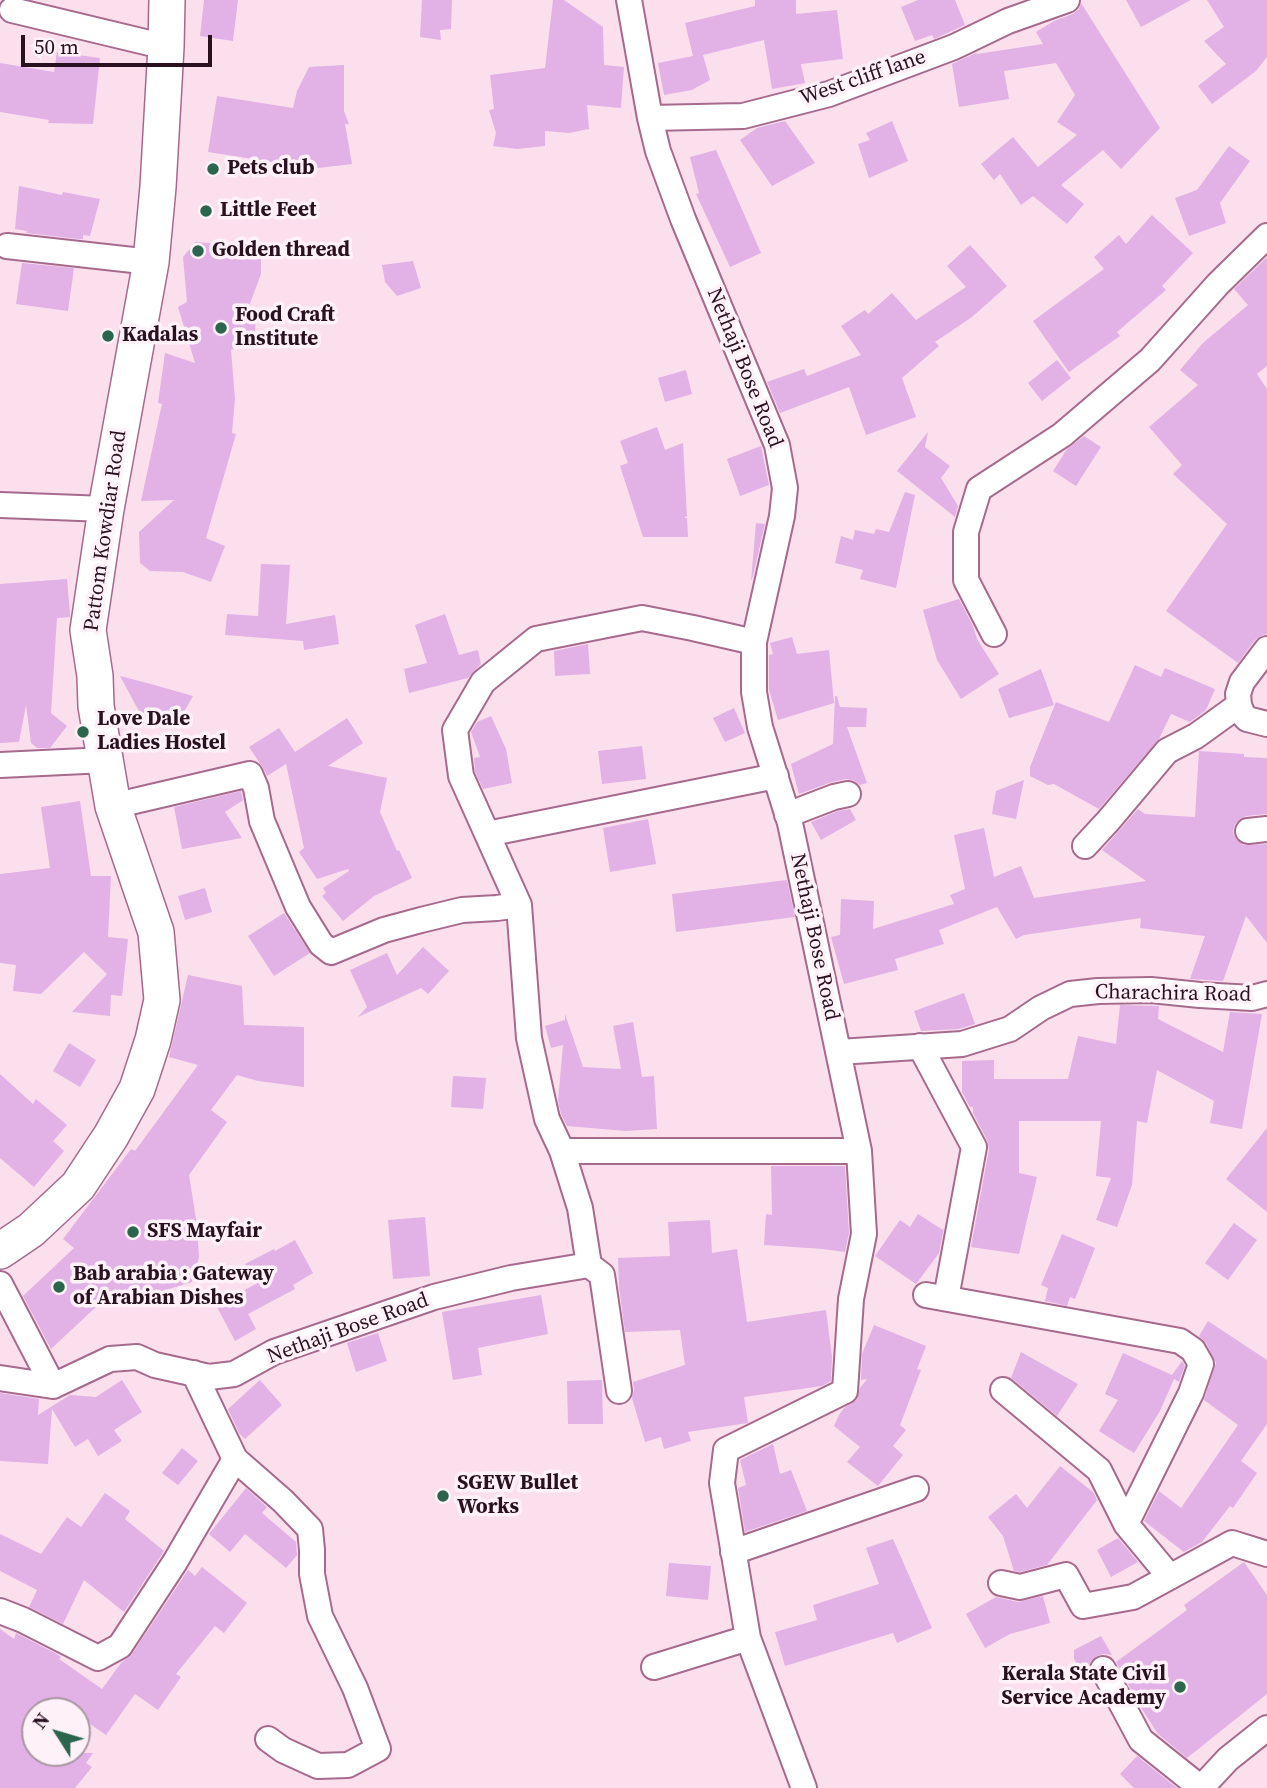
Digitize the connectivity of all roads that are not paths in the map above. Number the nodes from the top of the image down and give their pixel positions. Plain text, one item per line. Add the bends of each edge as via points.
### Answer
1 (167, 0) edge
2 (629, 0) edge
3 (1067, 0) edge
4 (12, 10) dead end
5 (166, 47) junction
6 (650, 118) junction
7 (1267, 236) edge
8 (7, 246) dead end
9 (151, 262) junction
10 (0, 505) edge
11 (106, 509) junction
12 (994, 635) dead end
13 (754, 642) junction
14 (1267, 649) edge
15 (1239, 705) junction
16 (1267, 724) edge
17 (106, 760) junction
18 (0, 765) edge
19 (776, 776) junction
20 (848, 794) dead end
21 (113, 806) junction
22 (788, 815) junction
23 (487, 834) junction
24 (1085, 846) dead end
25 (519, 905) junction
26 (1267, 994) edge
27 (920, 1046) junction
28 (839, 1052) junction
29 (562, 1151) junction
30 (859, 1152) junction
31 (0, 1251) edge
32 (589, 1265) junction
33 (0, 1284) edge
34 (194, 1373) junction
35 (0, 1378) edge
36 (53, 1386) junction
37 (1003, 1390) dead end
38 (619, 1391) dead end
39 (235, 1459) junction
40 (916, 1489) dead end
41 (1126, 1524) junction
42 (733, 1552) junction
43 (1267, 1554) edge
44 (1170, 1577) junction
45 (1001, 1583) dead end
46 (0, 1611) edge
47 (748, 1638) junction
48 (654, 1667) dead end
49 (1103, 1669) dead end
50 (1267, 1728) edge
51 (268, 1739) dead end
52 (804, 1788) edge
53 (1201, 1788) edge

1 - 5 main road, Pattom Kowdiar Road
2 - 6 street, Nethaji Bose Road
3 - 6 street, West cliff lane via 829,94 743,116
4 - 5 street
5 - 9 main road, Pattom Kowdiar Road
6 - 13 street, Nethaji Bose Road via 683,219 777,445 785,488 782,516
7 - 12 street via 1150,360 1062,435 979,489 966,532 966,580
8 - 9 street
9 - 11 main road, Pattom Kowdiar Road
10 - 11 street
11 - 17 main road, Pattom Kowdiar Road via 88,630
13 - 19 street, Nethaji Bose Road via 754,692
13 - 23 street via 642,618 536,639 483,682 455,730 461,776
14 - 15 street via 1242,682
15 - 16 street via 1247,719
15 - 24 street via 1167,751
17 - 18 street
17 - 21 main road, Pattom Kowdiar Road
19 - 22 street, Nethaji Bose Road
19 - 23 street
20 - 22 street
21 - 25 street via 250,774 262,821 298,907 331,952 421,920 462,910
21 - 31 main road, Pattom Kowdiar Road via 156,932 162,1000 153,1040 137,1089 78,1186 31,1230
22 - 28 street, Nethaji Bose Road
23 - 25 street
25 - 29 street via 529,1038 547,1119
26 - 27 street, Charachira Road via 1252,998 1152,990 1070,994 1010,1029 961,1044
27 - 28 street, Charachira Road
27 - 41 street via 974,1147 936,1296 1180,1341 1194,1350 1200,1364 1191,1393
28 - 30 street, Nethaji Bose Road
29 - 30 street
29 - 32 street via 580,1208
30 - 42 street, Nethaji Bose Road via 864,1234 850,1299 845,1391 726,1450 722,1483
32 - 34 street, Nethaji Bose Road via 434,1297 274,1352 234,1374 209,1377
32 - 38 street via 602,1275
33 - 36 street
34 - 36 street, Nethaji Bose Road via 137,1357 110,1359
34 - 39 street
35 - 36 street
37 - 41 street via 1099,1470
39 - 46 street via 120,1646 98,1658
39 - 51 street via 310,1529 320,1616 378,1749 348,1765 318,1766
40 - 42 street
41 - 44 street
42 - 47 street, Nethaji Bose Road
43 - 44 street via 1232,1543
44 - 45 street via 1133,1598 1083,1606 1066,1575 1020,1587
47 - 48 street
47 - 52 street, Nethaji Bose Road
49 - 53 street via 1141,1740
50 - 53 street

